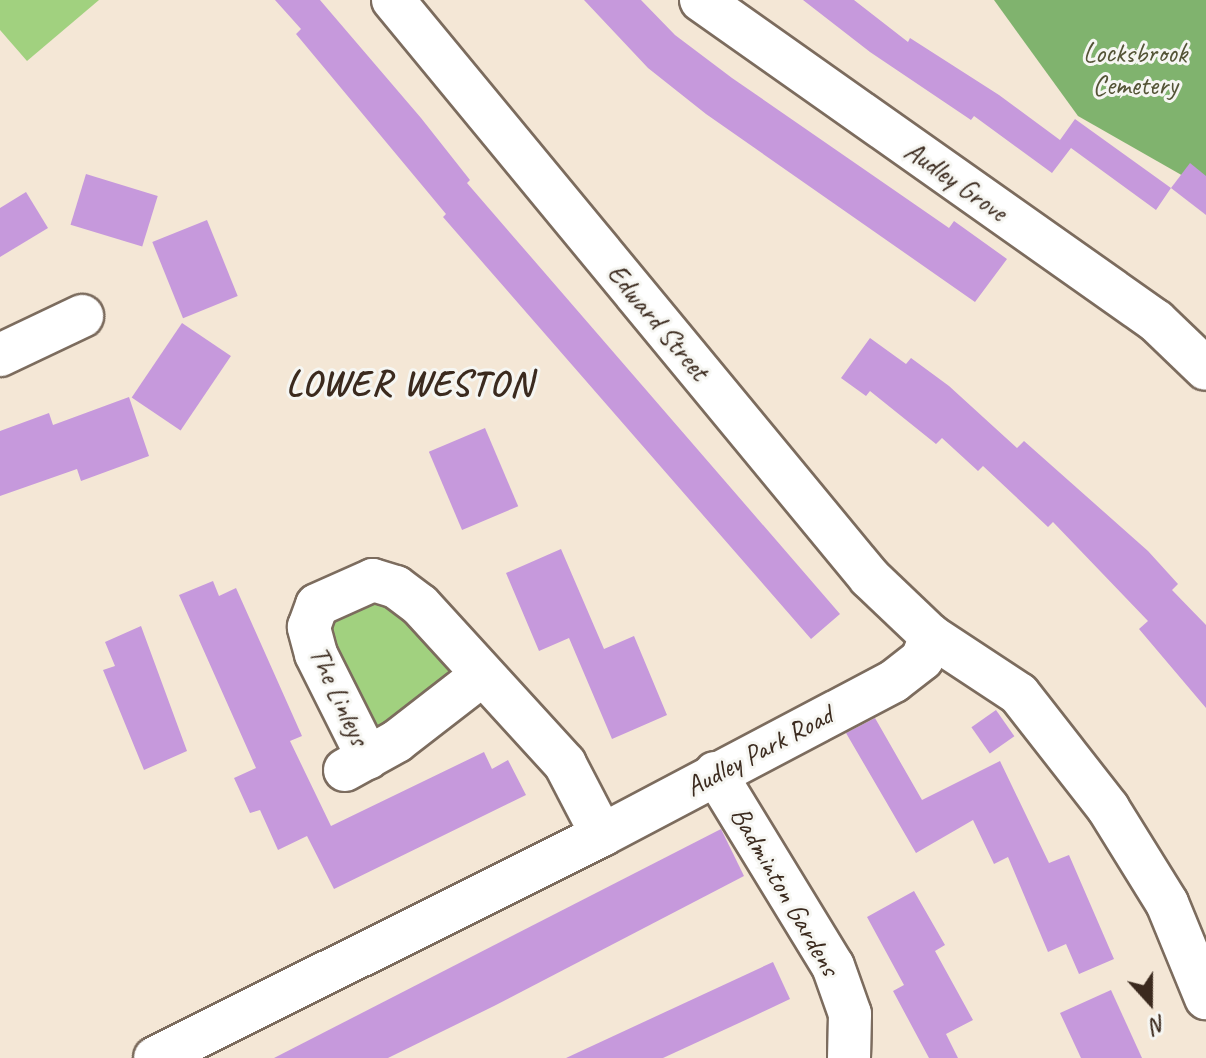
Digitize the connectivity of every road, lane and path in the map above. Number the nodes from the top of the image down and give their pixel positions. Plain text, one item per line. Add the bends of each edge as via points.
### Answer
1 (393, 0) edge
2 (701, 0) edge
3 (82, 316) dead end
4 (0, 355) edge
5 (1206, 369) edge
6 (931, 636) junction
7 (482, 675) junction
8 (715, 773) junction
9 (602, 835) junction
10 (1206, 998) edge
11 (155, 1058) edge
12 (849, 1058) edge

1 - 6 street, Edward Street via 870,578
2 - 5 street, Audley Grove via 1156,321
3 - 4 street
6 - 8 street, Audley Park Road via 922,659 894,681
6 - 10 street via 1019,694 1108,808 1167,903
7 - 7 street, The Linleys via 396,587 373,580 317,605 309,627 356,764 397,741
7 - 9 street, The Linleys via 565,764
8 - 9 street, Audley Park Road
8 - 12 street, Badminton Gardens via 833,966 850,1014
9 - 11 street, Audley Park Road

